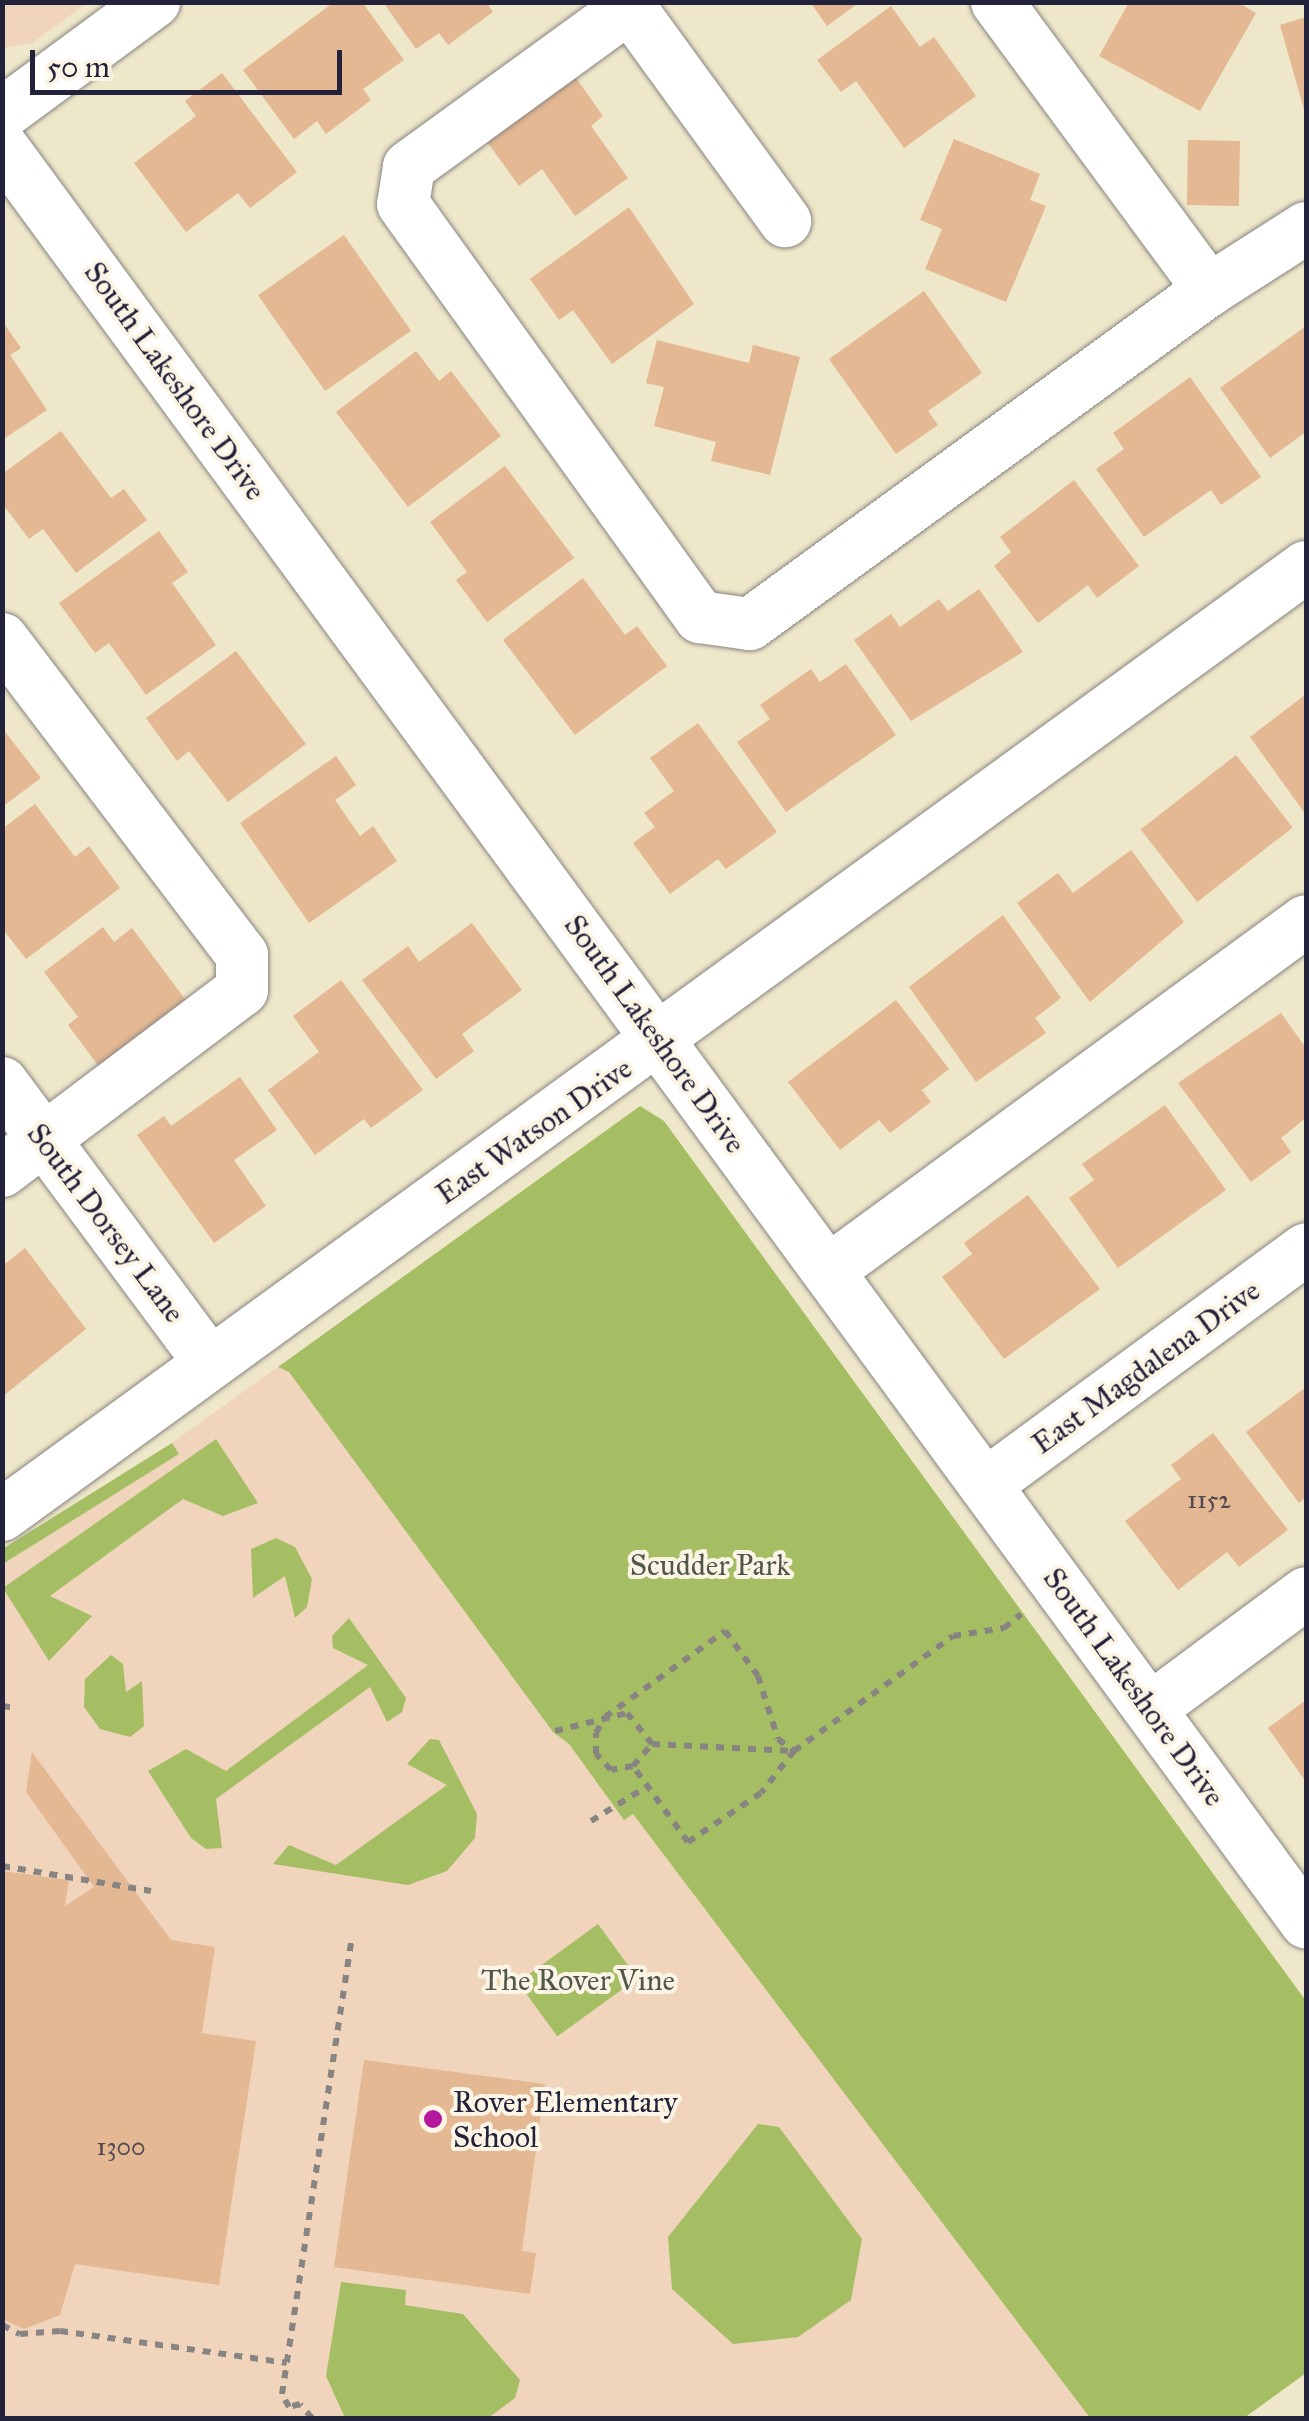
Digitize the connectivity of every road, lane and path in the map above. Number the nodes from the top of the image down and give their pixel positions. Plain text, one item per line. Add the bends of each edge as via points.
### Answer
1 (154, 2) edge
2 (998, 2) edge
3 (628, 5) edge
4 (2, 114) edge
5 (2, 146) edge
6 (785, 221) dead end
7 (1306, 228) edge
8 (1209, 290) junction
9 (1306, 567) edge
10 (2, 639) edge
11 (1306, 921) edge
12 (660, 1041) junction
13 (2, 1084) edge
14 (44, 1140) junction
15 (2, 1171) edge
16 (1306, 1249) edge
17 (828, 1270) junction
18 (210, 1362) junction
19 (986, 1485) junction
20 (2, 1516) edge
21 (1306, 1593) edge
22 (1022, 1613) dead end
23 (2, 1706) edge
24 (17, 1708) dead end
25 (1150, 1709) junction
26 (605, 1717) junction
27 (555, 1731) dead end
28 (652, 1744) junction
29 (794, 1751) junction
30 (634, 1766) junction
31 (648, 1786) junction
32 (591, 1821) dead end
33 (2, 1866) edge
34 (151, 1891) dead end
35 (1306, 1922) edge
36 (352, 1938) dead end
37 (2, 2325) edge
38 (287, 2363) junction
39 (312, 2418) edge

1 - 4 street
2 - 8 street
3 - 6 street
3 - 8 street via 409,167 403,204 700,617 750,624
5 - 12 street, South Lakeshore Drive
7 - 8 street
9 - 12 street, East Watson Drive
10 - 14 street via 242,955 242,990
11 - 17 street
12 - 17 street, South Lakeshore Drive
12 - 18 street, East Watson Drive
13 - 14 street, South Dorsey Lane
14 - 15 street
14 - 18 street, South Dorsey Lane
16 - 19 street, East Magdalena Drive
17 - 19 street, South Lakeshore Drive
18 - 20 street, East Watson Drive
19 - 25 street, South Lakeshore Drive
21 - 25 street
22 - 29 path via 1004,1628 954,1636
23 - 24 path
25 - 35 street, South Lakeshore Drive
26 - 27 path
26 - 28 path via 626,1713
26 - 29 path via 724,1631 758,1676 778,1739
26 - 30 path via 596,1754 611,1770
28 - 29 path
28 - 30 path
29 - 31 path via 760,1793 688,1842
30 - 31 path
31 - 32 path
33 - 34 path
36 - 38 path
37 - 38 path via 20,2334 60,2331
38 - 39 path via 283,2400 288,2407 300,2404

